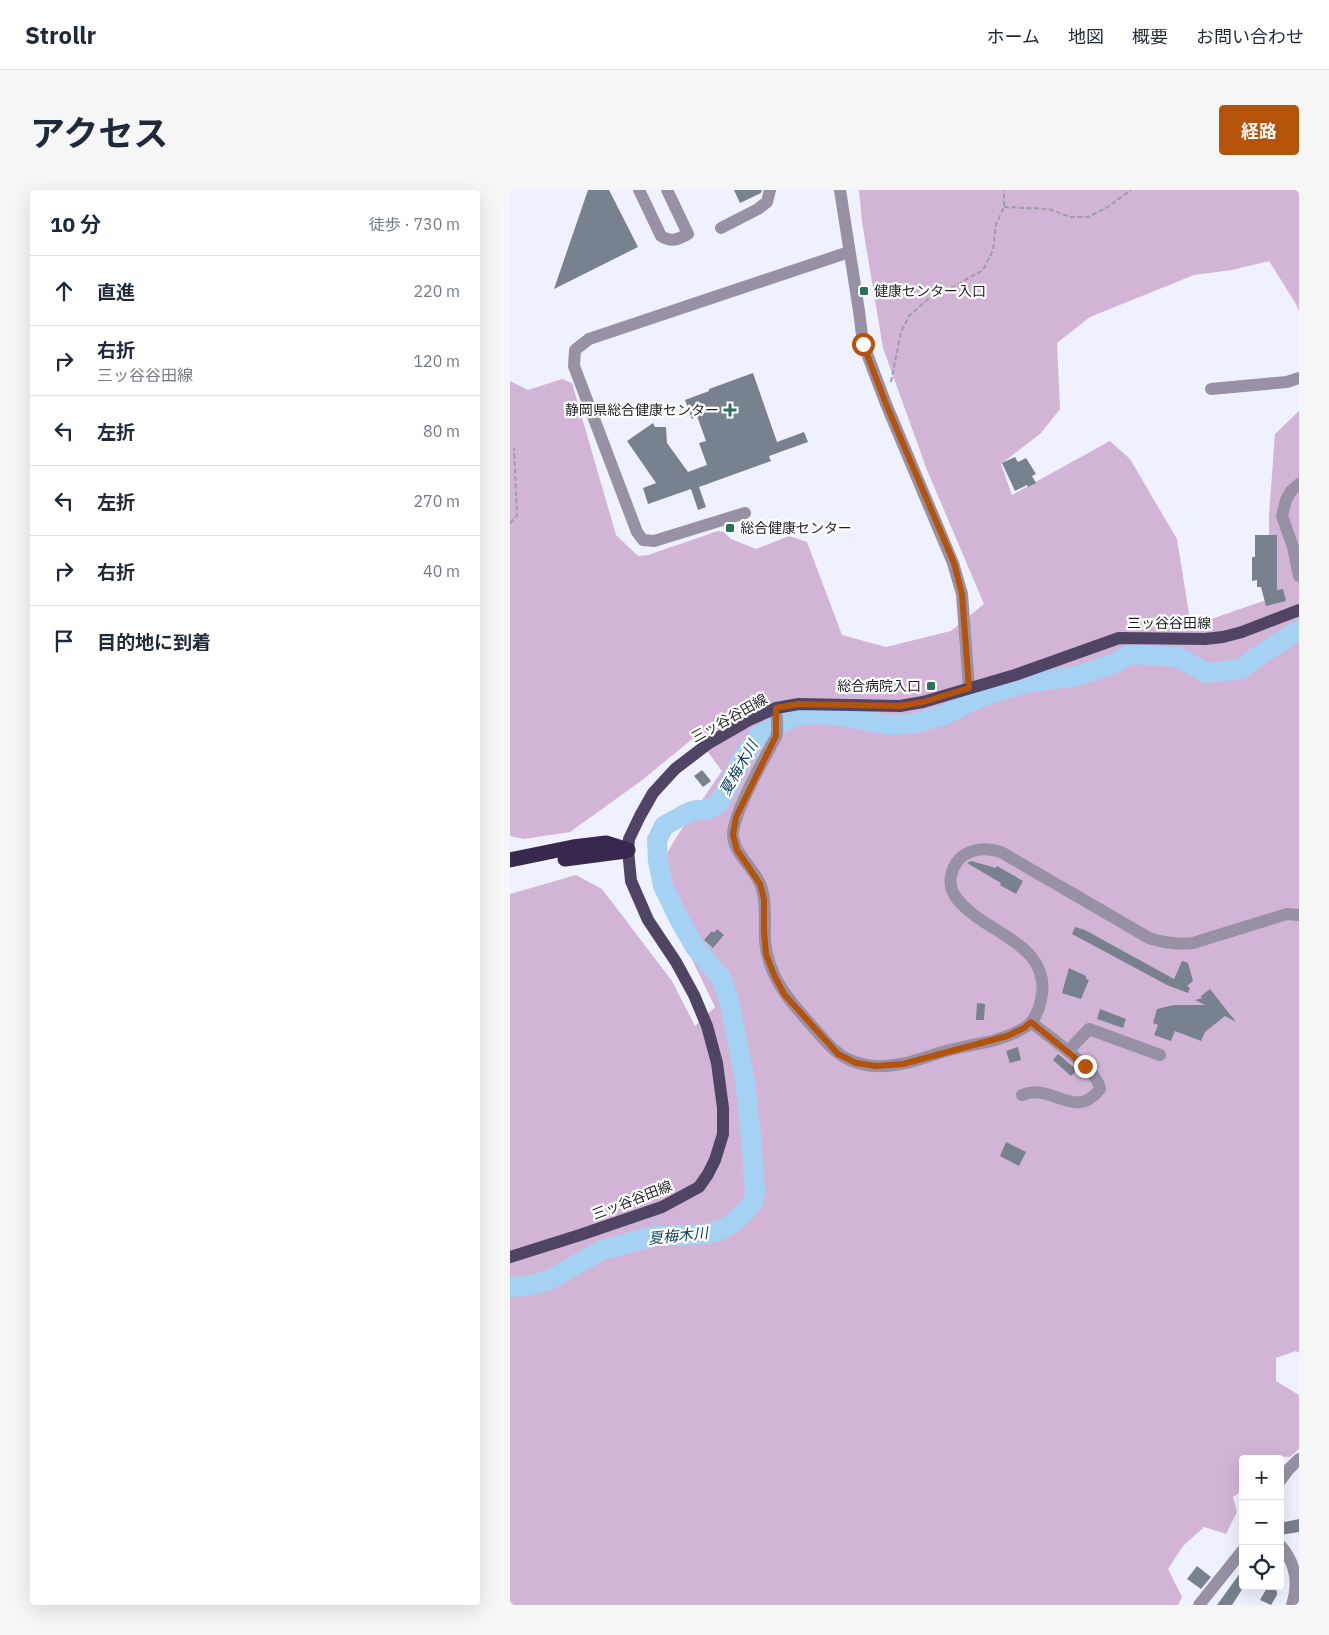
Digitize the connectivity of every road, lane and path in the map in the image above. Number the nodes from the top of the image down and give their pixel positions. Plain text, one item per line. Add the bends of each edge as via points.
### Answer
1 (639, 190) edge
2 (667, 190) edge
3 (770, 190) edge
4 (840, 190) edge
5 (1004, 190) edge
6 (1131, 190) edge
7 (1004, 207) junction
8 (721, 228) dead end
9 (849, 252) junction
10 (1299, 378) edge
11 (890, 383) dead end
12 (1211, 389) dead end
13 (514, 448) dead end
14 (1299, 484) edge
15 (745, 513) dead end
16 (510, 523) edge
17 (1299, 576) edge
18 (1299, 610) edge
19 (969, 688) junction
20 (776, 710) junction
21 (628, 850) junction
22 (510, 860) edge
23 (510, 870) edge
24 (1299, 915) edge
25 (1031, 1022) junction
26 (1068, 1051) junction
27 (1160, 1056) dead end
28 (1022, 1094) dead end
29 (510, 1257) edge
30 (1299, 1459) edge
31 (1284, 1476) edge
32 (1281, 1545) edge
33 (1239, 1555) edge
34 (1199, 1605) edge
35 (1292, 1605) edge

1 - 2 street via 661,236 674,241 688,234
3 - 8 street via 767,202 758,209
4 - 9 street
5 - 7 path
6 - 7 path via 1088,218 1070,218 1048,209
7 - 11 path via 996,224 993,250 984,270 929,298 909,316 901,332
9 - 15 street via 589,339 575,350 574,366 637,532 643,540 654,541
9 - 19 street via 863,344 954,563 960,585
10 - 12 street
13 - 16 path via 517,516
14 - 17 street via 1286,500 1282,516
18 - 19 main road, 三ッ谷谷田線 via 1223,637 1119,638
19 - 20 main road, 三ッ谷谷田線 via 900,706 798,704
20 - 21 main road, 三ッ谷谷田線 via 749,720 709,743 674,769 653,793 629,839
20 - 25 street via 776,736 736,817 733,835 737,850 760,884 764,899 766,954 784,994 838,1054 856,1063 876,1066 903,1064 1007,1036
21 - 22 highway via 606,844 572,847
21 - 23 highway
21 - 29 main road, 三ッ谷谷田線 via 631,881 648,920 690,987 707,1026 721,1086 723,1134 715,1160 699,1187 662,1207
24 - 25 street via 1287,914 1193,943 1165,943 1149,938 1001,852 983,849 968,852 952,871 952,891 968,910 1033,957 1041,974 1043,990
25 - 26 street
26 - 27 street via 1089,1029
26 - 28 street via 1099,1083 1097,1093 1078,1103 1044,1092
30 - 31 street
32 - 35 street via 1296,1571
33 - 34 street

